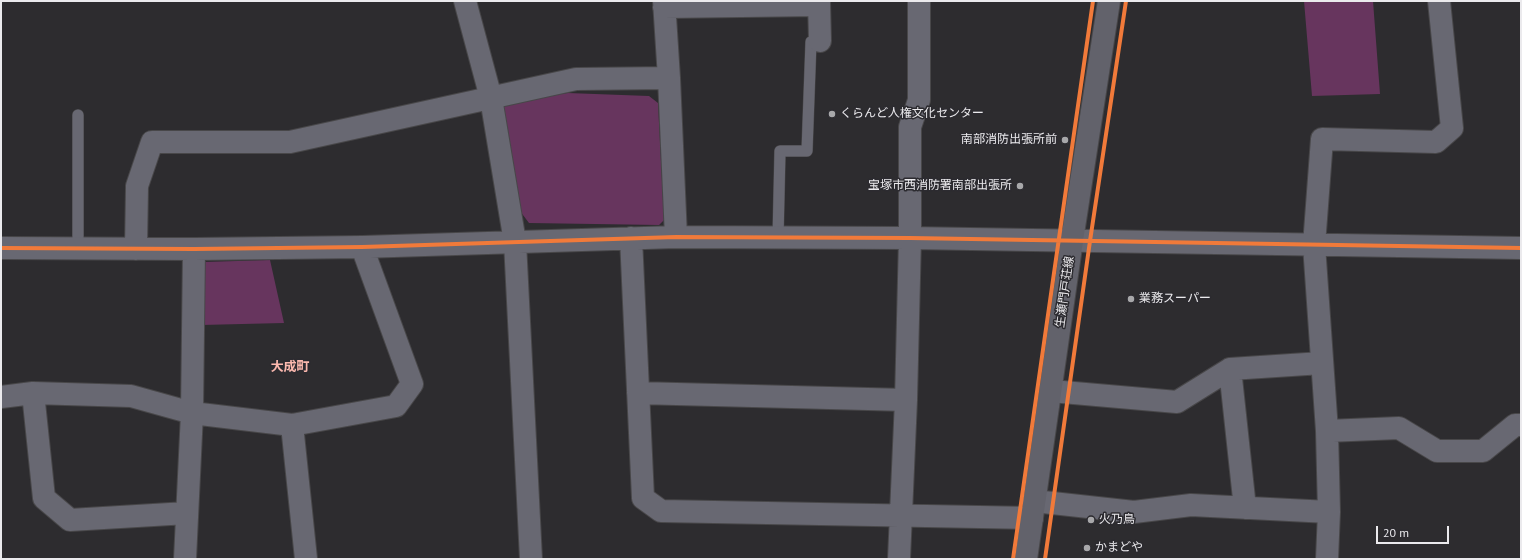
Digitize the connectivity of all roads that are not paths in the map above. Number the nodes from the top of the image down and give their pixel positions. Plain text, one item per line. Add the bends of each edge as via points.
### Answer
1 (465, 1) edge
2 (919, 1) edge
3 (1109, 1) edge
4 (1439, 1) edge
5 (819, 3) edge
6 (664, 4) edge
7 (820, 41) joint
8 (669, 78) junction
9 (490, 98) junction
10 (78, 115) dead end
11 (676, 237) junction
12 (631, 238) junction
13 (778, 238) junction
14 (910, 238) junction
15 (1072, 240) junction
16 (515, 242) junction
17 (1314, 245) junction
18 (362, 247) junction
19 (1, 248) edge
20 (78, 248) junction
21 (1521, 248) edge
22 (136, 249) junction
23 (194, 249) junction
24 (1322, 362) junction
25 (1230, 369) junction
26 (1051, 391) junction
27 (34, 393) junction
28 (638, 393) junction
29 (1, 397) edge
30 (906, 400) junction
31 (192, 413) junction
32 (292, 425) junction
33 (1521, 425) edge
34 (1327, 431) junction
35 (1245, 508) junction
36 (1033, 509) junction
37 (1329, 512) junction
38 (187, 513) junction
39 (901, 516) junction
40 (185, 559) edge
41 (306, 559) edge
42 (531, 559) edge
43 (900, 559) edge
44 (1026, 559) edge
45 (1327, 559) edge

1 - 9 street
2 - 14 street via 919,100 910,127
3 - 15 main road, 生瀬門戸荘線
4 - 17 street via 1452,128 1436,142 1322,139
5 - 6 street
5 - 7 street
6 - 8 street
7 - 13 lane via 811,42 807,151 780,151
8 - 9 street via 576,79
8 - 11 street
9 - 16 street
9 - 22 street via 290,142 152,142 137,186
10 - 20 lane
11 - 12 street
11 - 13 street
12 - 16 street
12 - 28 street
13 - 14 street
14 - 15 street
14 - 30 street
15 - 17 street
15 - 26 main road, 生瀬門戸荘線
16 - 18 street
16 - 42 street
17 - 21 street
17 - 24 street
18 - 23 street
18 - 32 street via 412,384 396,406
19 - 20 street
20 - 22 street
22 - 23 street
23 - 31 street
24 - 25 street
24 - 34 street
25 - 26 street via 1177,402
25 - 35 street
26 - 36 main road, 生瀬門戸荘線
27 - 29 street
27 - 31 street via 131,396
27 - 38 street via 44,498 70,520
28 - 30 street
28 - 39 street via 643,498 661,511
30 - 39 street
31 - 32 street
31 - 38 street
32 - 41 street
33 - 34 street via 1515,425 1483,451 1436,451 1399,428
34 - 37 street
35 - 36 street via 1191,505 1134,512
35 - 37 street
36 - 39 street
36 - 44 main road, 生瀬門戸荘線
37 - 45 street
38 - 40 street
39 - 43 street

